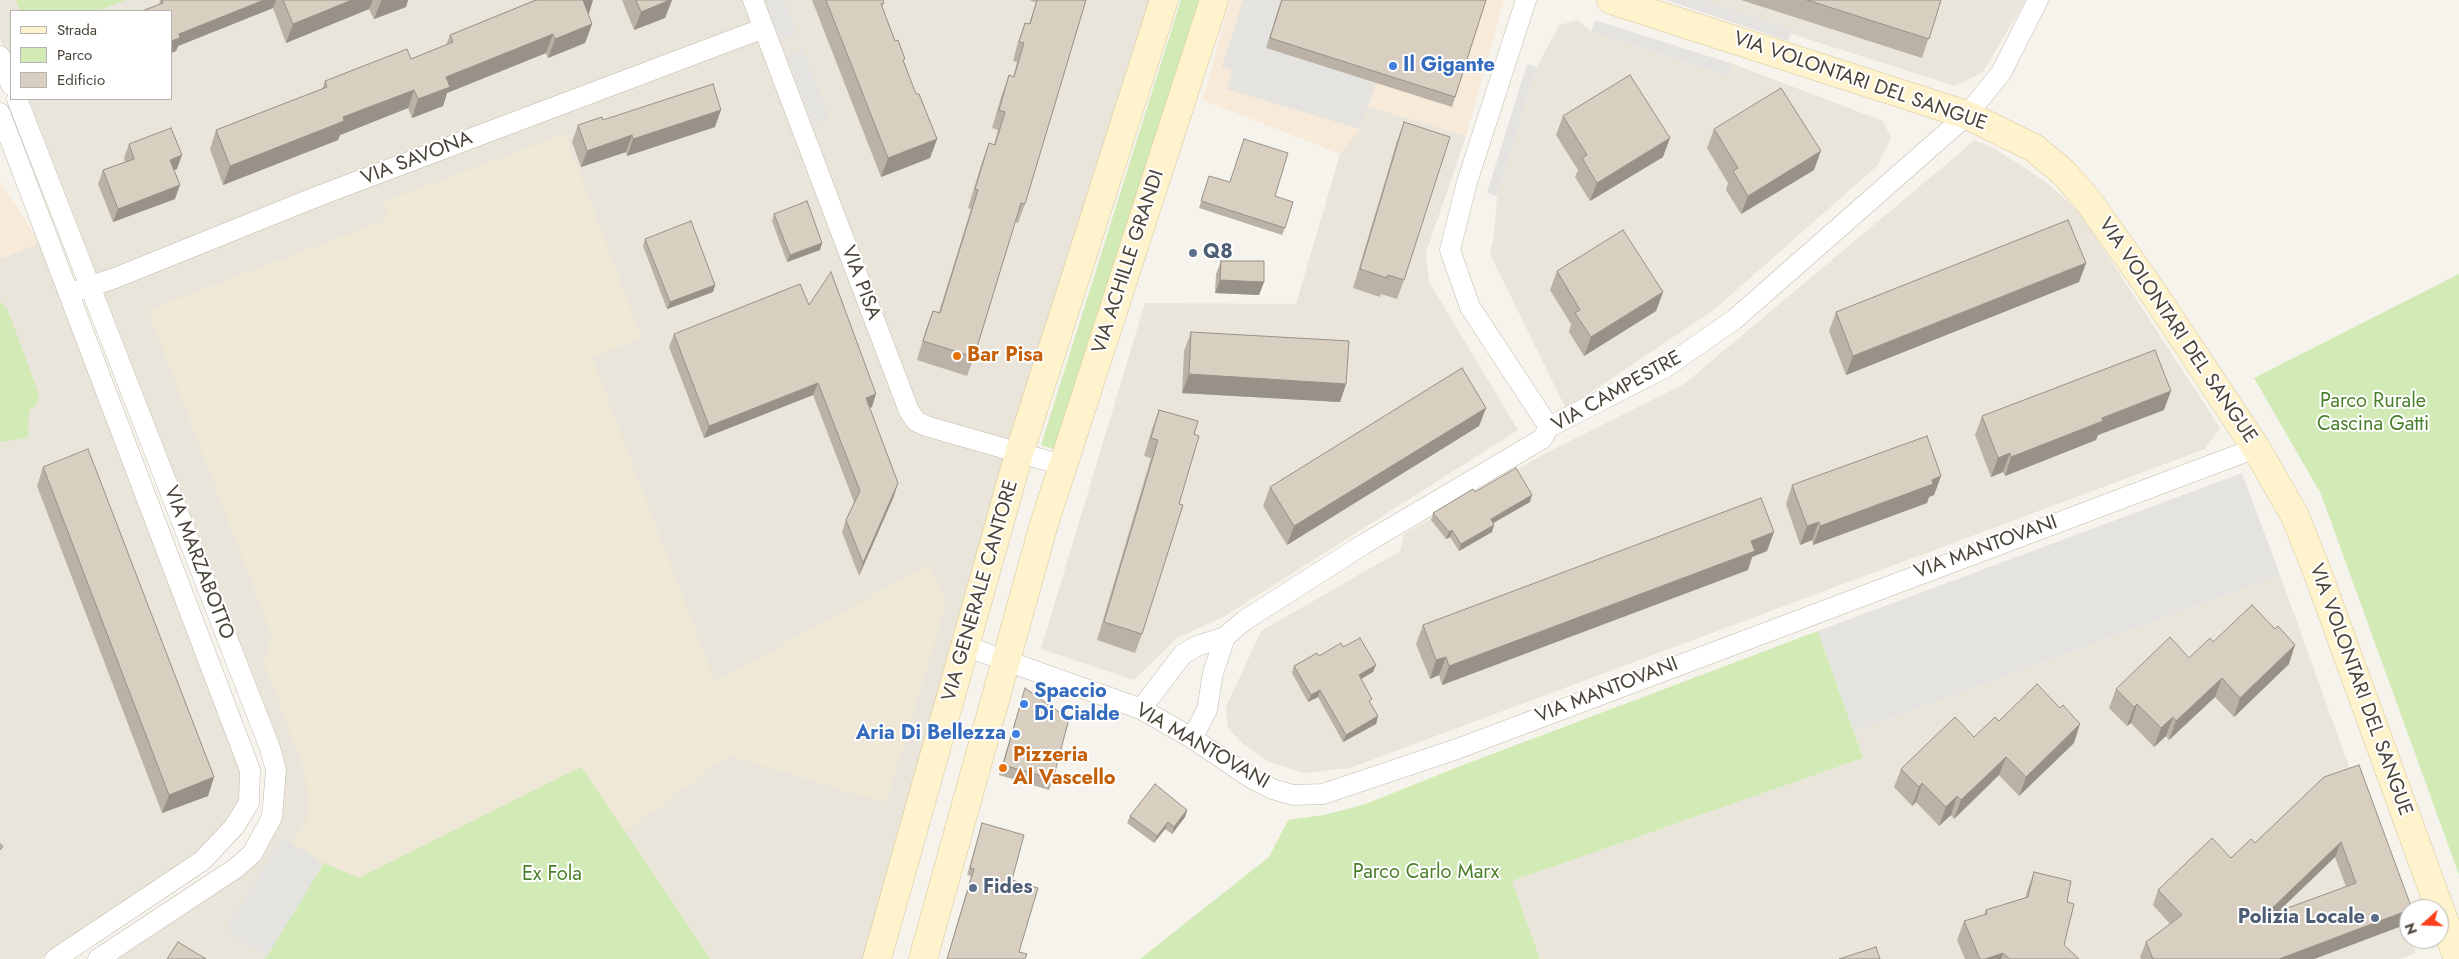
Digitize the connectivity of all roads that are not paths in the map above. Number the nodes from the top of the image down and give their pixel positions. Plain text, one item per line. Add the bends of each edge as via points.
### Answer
1 (753, 0) edge
2 (1164, 0) edge
3 (1214, 0) edge
4 (1526, 0) edge
5 (1611, 0) edge
6 (2038, 0) edge
7 (764, 28) junction
8 (0, 56) edge
9 (10, 82) edge
10 (17, 100) edge
11 (0, 113) edge
12 (1967, 115) junction
13 (89, 287) junction
14 (70, 294) junction
15 (1549, 426) junction
16 (2256, 448) junction
17 (1019, 454) junction
18 (1062, 465) junction
19 (1225, 638) junction
20 (966, 646) junction
21 (1005, 659) junction
22 (1141, 709) junction
23 (1192, 738) junction
24 (2453, 954) edge
25 (55, 959) edge
26 (98, 959) edge
27 (877, 959) edge
28 (923, 959) edge

1 - 7 street, VIA PISA
2 - 17 street
3 - 18 street, VIA ACHILLE GRANDI
4 - 15 street via 1467,182 1450,250 1470,307
5 - 12 street, VIA VOLONTARI DEL SANGUE
6 - 12 street, VIA CAMPESTRE via 2000,73
7 - 13 street, VIA SAVONA via 321,195
7 - 17 street, VIA PISA via 909,411 916,421 926,426
8 - 9 street
10 - 13 street, VIA MARZABOTTO
11 - 14 street, VIA MARZABOTTO
12 - 15 street, VIA CAMPESTRE via 1736,319 1666,367
12 - 16 street, VIA VOLONTARI DEL SANGUE via 2034,148 2064,173 2089,202
13 - 14 street, VIA SAVONA
13 - 26 street, VIA MARZABOTTO via 276,770 272,817 252,854 236,868
14 - 25 street, VIA MARZABOTTO via 250,770 249,803 234,828 202,862
15 - 19 street, VIA CAMPESTRE via 1542,439 1364,544 1245,620
16 - 23 street, VIA MANTOVANI via 1457,748 1323,794 1293,795 1272,789
16 - 24 street, VIA VOLONTARI DEL SANGUE via 2295,516 2318,574
17 - 18 street, VIA PISA
17 - 20 street, VIA GENERALE CANTORE
18 - 21 street, VIA ACHILLE GRANDI
19 - 22 street, VIA CAMPESTRE via 1183,654
19 - 23 street, VIA CAMPESTRE via 1213,673 1207,710
20 - 21 street, VIA MANTOVANI
20 - 27 street, VIA GENERALE CANTORE
21 - 22 street, VIA MANTOVANI
21 - 28 street
22 - 23 street, VIA MANTOVANI

